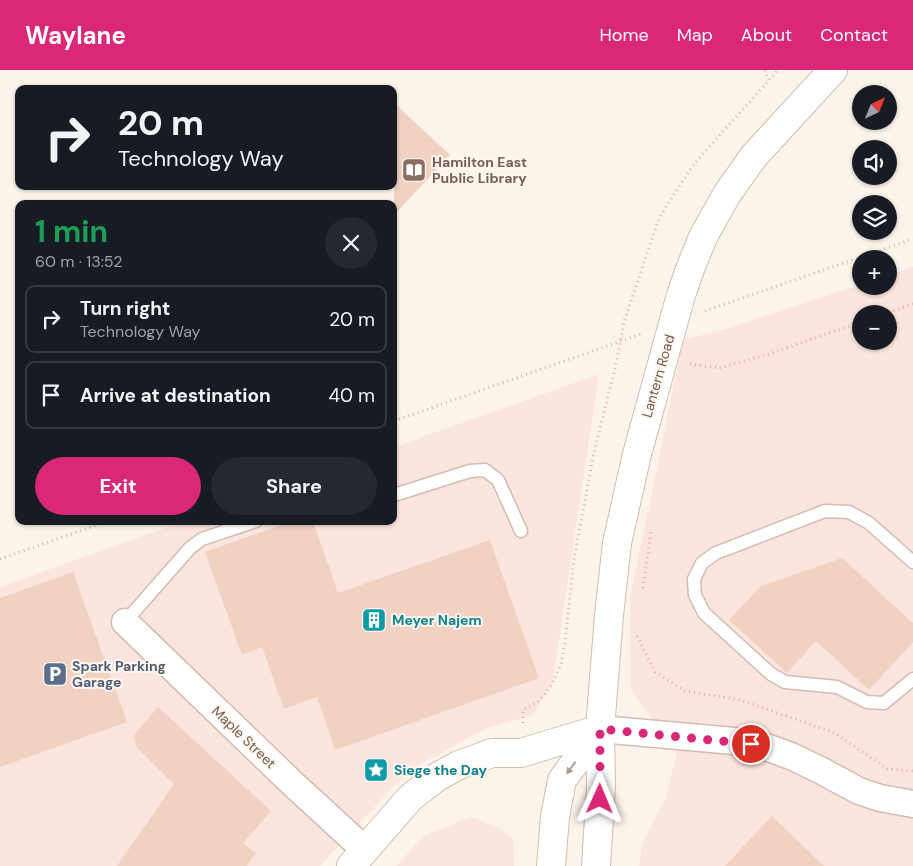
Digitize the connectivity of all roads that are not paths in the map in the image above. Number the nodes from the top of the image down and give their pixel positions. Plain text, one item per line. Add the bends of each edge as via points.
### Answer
1 (833, 70) edge
2 (397, 494) edge
3 (244, 525) edge
4 (521, 531) dead end
5 (913, 562) edge
6 (125, 622) joint
7 (913, 679) edge
8 (600, 729) junction
9 (913, 804) edge
10 (358, 858) edge
11 (551, 866) edge
12 (596, 866) edge

1 - 8 street, Lantern Road via 736,180 718,206 690,268 652,397 617,543
2 - 4 lane via 470,471 484,470 498,480
3 - 6 lane via 202,539 190,548
5 - 7 lane via 869,523 849,512 825,511 716,553 702,563 694,580 695,596 704,613 771,674 785,682 838,687 867,702 884,703
6 - 10 street, Maple Street via 292,783
8 - 9 street via 734,741 766,747 791,756 859,791
8 - 10 street via 521,753 492,753 436,777 410,798
8 -> 11 street via 562,780
8 - 12 street, Lantern Road via 601,786

